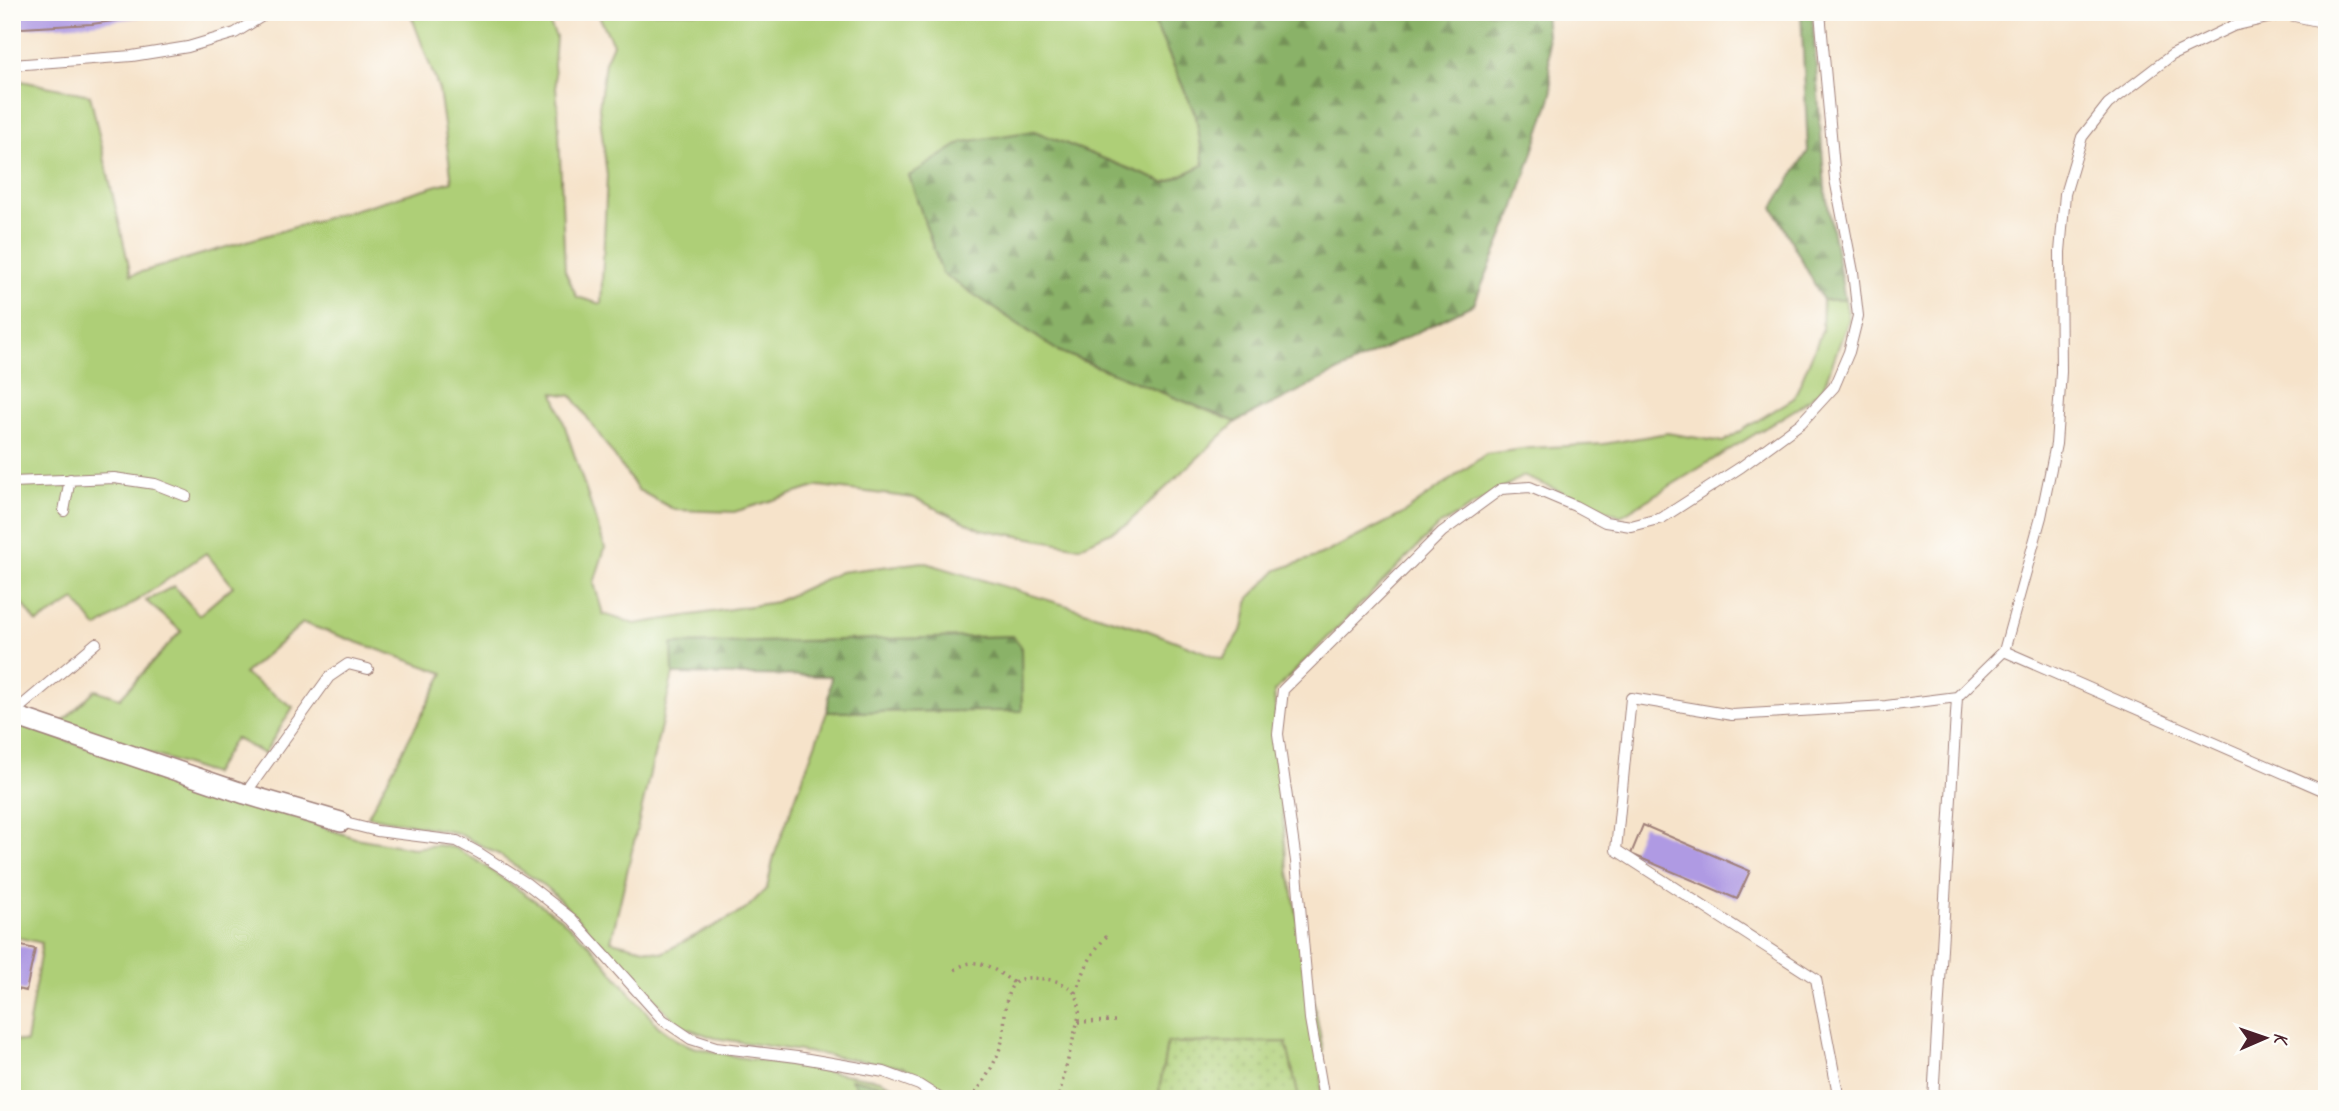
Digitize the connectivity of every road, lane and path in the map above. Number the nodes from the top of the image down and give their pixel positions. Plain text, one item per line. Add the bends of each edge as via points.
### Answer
1 (269, 12) edge
2 (1820, 12) edge
3 (2327, 23) edge
4 (12, 65) edge
5 (70, 479) junction
6 (12, 482) edge
7 (186, 496) dead end
8 (64, 511) dead end
9 (96, 643) dead end
10 (2004, 651) junction
11 (368, 669) dead end
12 (1957, 697) junction
13 (12, 714) edge
14 (2327, 792) edge
15 (245, 794) junction
16 (341, 822) joint
17 (1107, 936) dead end
18 (955, 970) dead end
19 (1014, 983) junction
20 (1076, 993) junction
21 (1078, 1021) junction
22 (1117, 1021) dead end
23 (941, 1099) edge
24 (972, 1099) edge
25 (1058, 1099) edge
26 (1324, 1099) edge
27 (1839, 1099) edge
28 (1933, 1099) edge

1 - 4 lane via 235,33 188,47
2 - 26 lane via 1835,179 1858,316 1834,387 1801,423 1661,518 1631,526 1605,522 1530,486 1501,489 1442,532 1283,690 1278,734 1296,861 1310,1018
3 - 10 lane via 2286,14 2233,26 2172,55 2108,104 2082,137 2065,194 2060,252 2056,444
5 - 6 lane
5 - 7 lane via 137,480
5 - 8 lane
9 - 13 lane
10 - 12 lane
10 - 14 lane
11 - 15 lane via 348,664 329,677
12 - 27 lane via 1731,715 1631,698 1616,850 1816,979
12 - 28 lane
13 - 15 street
15 - 16 street
16 - 23 lane via 457,841 479,853 572,919 663,1020 691,1039 716,1047 884,1072
17 - 20 path via 1088,960
18 - 19 path via 979,962
19 - 20 path via 1024,977 1050,979
19 - 24 path via 1004,1006 1001,1045
20 - 21 path
21 - 22 path
21 - 25 path

